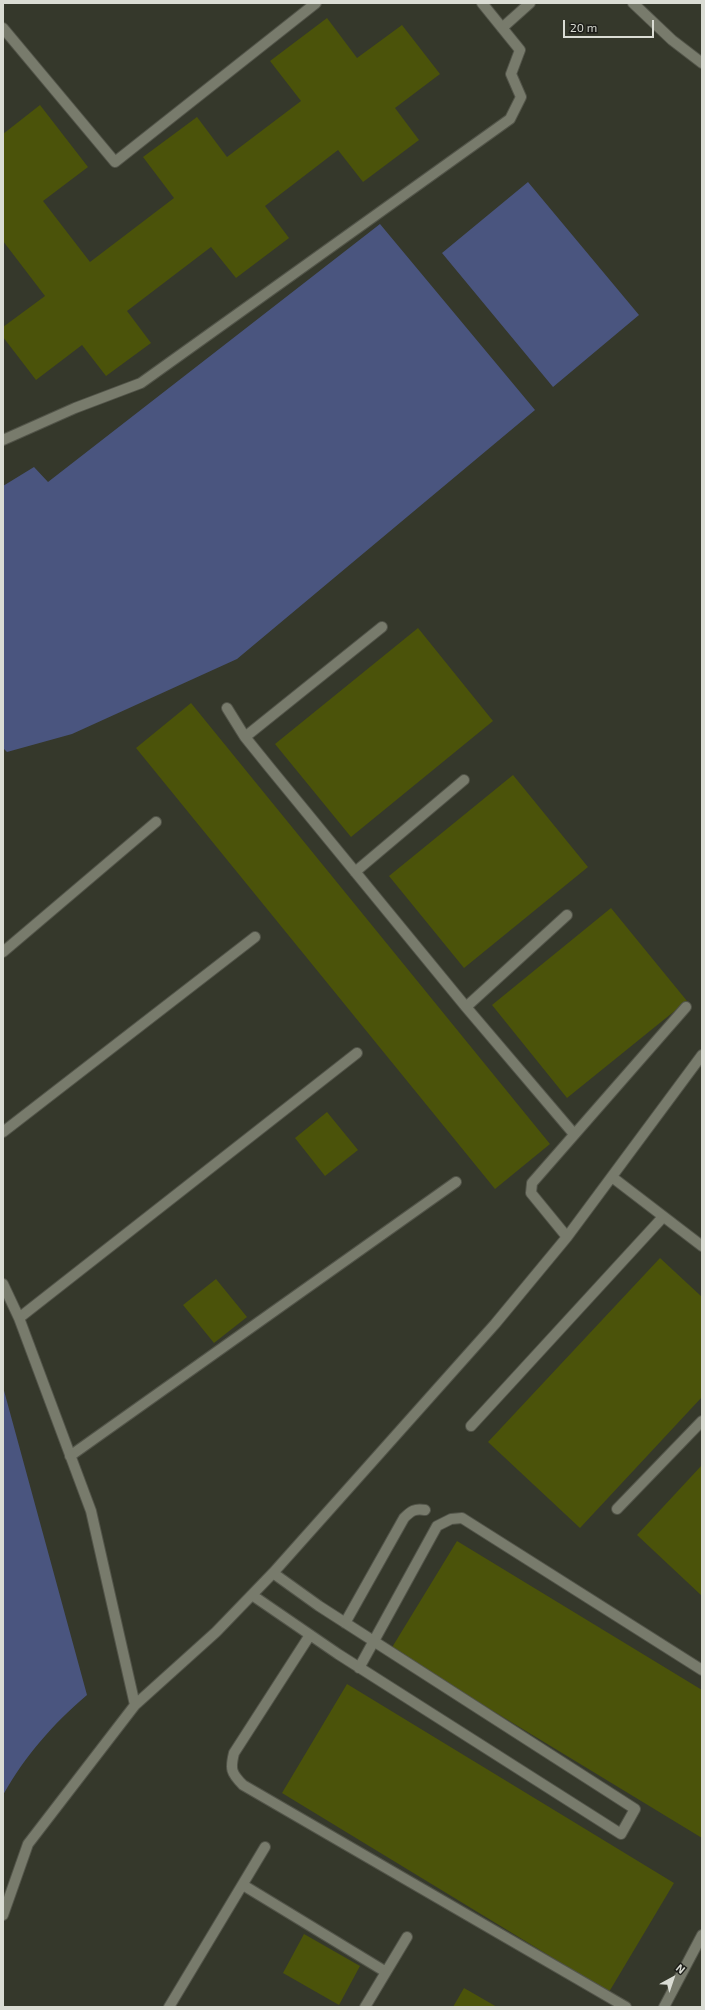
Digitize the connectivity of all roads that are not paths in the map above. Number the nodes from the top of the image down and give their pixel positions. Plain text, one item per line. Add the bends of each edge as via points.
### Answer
1 (316, 3) edge
2 (482, 3) edge
3 (530, 3) edge
4 (633, 3) edge
5 (3, 28) edge
6 (502, 28) junction
7 (702, 63) edge
8 (3, 440) edge
9 (382, 627) dead end
10 (227, 708) dead end
11 (245, 737) junction
12 (464, 780) dead end
13 (156, 822) dead end
14 (356, 872) junction
15 (567, 915) dead end
16 (255, 936) dead end
17 (3, 952) edge
18 (466, 1007) junction
19 (686, 1007) dead end
20 (358, 1053) dead end
21 (702, 1055) edge
22 (3, 1132) edge
23 (574, 1134) junction
24 (612, 1177) junction
25 (456, 1182) dead end
26 (663, 1217) junction
27 (567, 1237) junction
28 (702, 1246) edge
29 (3, 1284) edge
30 (19, 1318) junction
31 (702, 1422) edge
32 (471, 1426) dead end
33 (70, 1456) junction
34 (617, 1509) dead end
35 (425, 1510) dead end
36 (273, 1573) junction
37 (252, 1596) junction
38 (345, 1622) junction
39 (310, 1635) junction
40 (375, 1641) junction
41 (359, 1668) junction
42 (702, 1670) edge
43 (135, 1705) junction
44 (265, 1847) dead end
45 (243, 1885) junction
46 (3, 1915) edge
47 (702, 1935) edge
48 (407, 1937) dead end
49 (386, 1972) junction
50 (169, 2007) edge
51 (365, 2007) edge
52 (626, 2007) edge
53 (664, 2007) edge

1 - 5 street via 115,162
2 - 6 street
3 - 6 street
4 - 7 street via 672,40
6 - 8 street via 520,50 511,74 521,97 510,119 141,383 75,408
9 - 11 street
10 - 11 street
11 - 14 street
12 - 14 street
13 - 17 street
14 - 18 street
15 - 18 street
16 - 22 street
18 - 23 street
19 - 23 street
20 - 30 street
21 - 24 street
23 - 27 street via 531,1187 531,1193
24 - 26 street
24 - 27 street
25 - 33 street
26 - 28 street
26 - 32 street
27 - 36 street via 495,1324
29 - 30 street
30 - 33 street
31 - 34 street
33 - 43 street via 91,1511
35 - 38 street via 417,1508 404,1518
36 - 37 street
36 - 38 street
37 - 39 street
37 - 43 street
38 - 40 street
39 - 41 street
39 - 52 street via 234,1753 231,1766 234,1776 243,1785
40 - 41 street
40 - 41 street via 635,1809 621,1834
40 - 42 street via 437,1526 462,1518
43 - 46 street via 28,1844
44 - 45 street
45 - 49 street
45 - 50 street
47 - 53 street
48 - 49 street
49 - 51 street

